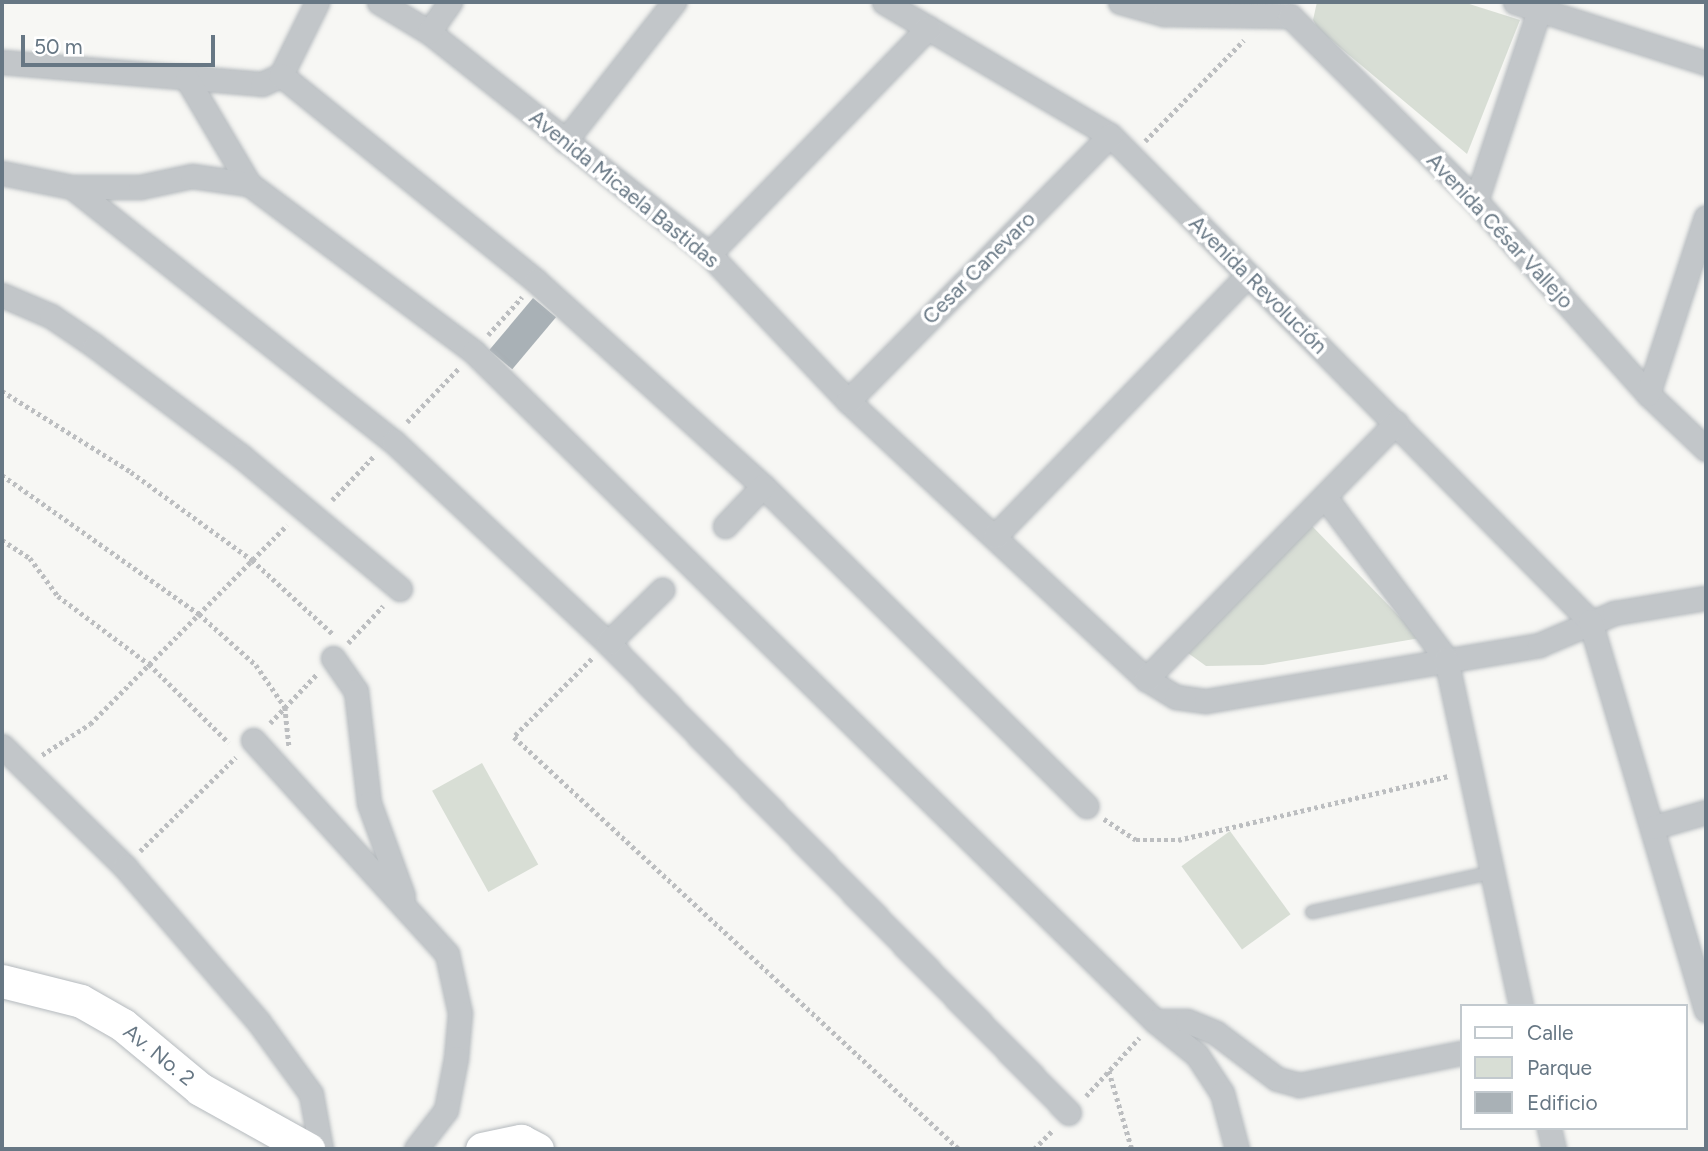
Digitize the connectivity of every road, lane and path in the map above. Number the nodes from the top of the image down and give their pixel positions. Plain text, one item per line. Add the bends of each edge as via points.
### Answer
1 (317, 2) edge
2 (379, 2) edge
3 (450, 2) edge
4 (674, 2) edge
5 (884, 2) edge
6 (1120, 2) edge
7 (1515, 2) edge
8 (1540, 6) edge
9 (1285, 10) edge
10 (928, 28) junction
11 (429, 32) junction
12 (2, 62) edge
13 (1706, 63) edge
14 (281, 75) junction
15 (187, 79) junction
16 (1110, 135) junction
17 (565, 141) junction
18 (1130, 155) junction
19 (2, 173) edge
20 (248, 184) junction
21 (72, 187) junction
22 (1476, 201) junction
23 (1706, 217) edge
24 (709, 254) junction
25 (1248, 275) junction
26 (536, 281) junction
27 (2, 295) edge
28 (474, 352) junction
29 (2, 391) edge
30 (1648, 394) junction
31 (848, 401) junction
32 (1396, 423) junction
33 (390, 439) junction
34 (1706, 449) edge
35 (2, 475) edge
36 (763, 486) junction
37 (1325, 497) junction
38 (316, 517) junction
39 (725, 526) dead end
40 (995, 536) junction
41 (2, 540) edge
42 (252, 560) junction
43 (400, 589) dead end
44 (662, 590) dead end
45 (1706, 598) edge
46 (199, 614) junction
47 (1590, 621) junction
48 (608, 643) junction
49 (339, 652) joint
50 (1446, 659) junction
51 (149, 664) junction
52 (1146, 679) junction
53 (2, 746) edge
54 (246, 747) joint
55 (281, 770) junction
56 (1469, 771) junction
57 (39, 783) junction
58 (1086, 806) joint
59 (1706, 812) edge
60 (1654, 827) junction
61 (1490, 873) junction
62 (406, 905) junction
63 (1312, 912) dead end
64 (2, 981) edge
65 (1521, 1004) edge
66 (1706, 1010) edge
67 (1155, 1021) junction
68 (1460, 1053) edge
69 (1109, 1070) junction
70 (1069, 1114) junction
71 (1549, 1130) edge
72 (308, 1149) edge
73 (321, 1149) edge
74 (416, 1149) edge
75 (482, 1149) edge
76 (537, 1149) edge
77 (960, 1149) edge
78 (1034, 1149) edge
79 (1132, 1149) edge
80 (1237, 1149) edge
81 (1554, 1149) edge

1 - 14 street
2 - 11 street, Avenida Micaela Bastidas
3 - 11 street
4 - 17 street
5 - 10 street, Avenida Revolución
6 - 9 street via 1164,14
7 - 8 street
8 - 13 street
8 - 22 street
9 - 18 path
9 - 22 street, Avenida César Vallejo
10 - 16 street, Avenida Revolución
10 - 24 street
11 - 17 street, Avenida Micaela Bastidas
12 - 15 street
14 - 15 street via 262,84
14 - 26 street
15 - 20 street
16 - 18 street, Avenida Revolución
16 - 31 street, Cesar Canevaro
17 - 24 street, Avenida Micaela Bastidas
18 - 25 street, Avenida Revolución
19 - 21 street
20 - 21 street via 192,176 140,187
20 - 28 street
21 - 33 street
22 - 30 street, Avenida César Vallejo
23 - 30 street
24 - 31 street, Avenida Micaela Bastidas
25 - 32 street, Avenida Revolución
25 - 40 street
26 - 28 path
26 - 36 street
27 - 38 street via 51,316 94,345
28 - 33 path
28 - 67 street
29 - 42 path via 131,472
30 - 34 street, Avenida César Vallejo
31 - 40 street, Avenida Micaela Bastidas
32 - 37 street
32 - 47 street, Avenida Revolución
33 - 38 path
33 - 48 street
35 - 46 path
36 - 39 street
36 - 58 street
37 - 50 street
37 - 52 street
38 - 42 path via 292,520
38 - 43 street
40 - 52 street, Avenida Micaela Bastidas
41 - 51 path via 30,558 58,596
42 - 46 path
42 - 49 path
44 - 48 street
45 - 47 street, Avenida Micaela Bastidas
46 - 51 path
46 - 55 path via 256,665 285,707 291,739
47 - 50 street, Avenida Micaela Bastidas via 1539,645
47 - 60 street
48 - 70 street
48 - 77 path via 514,737
49 - 62 street via 356,691 369,803
50 - 52 street, Avenida Micaela Bastidas via 1206,701 1176,697
50 - 56 street
51 - 54 path
51 - 57 path via 90,724 42,753
53 - 57 street
54 - 55 street
55 - 62 street
56 - 58 path via 1178,840 1136,840
56 - 61 street
57 - 73 street via 125,867 258,1021 311,1094
59 - 60 street
60 - 66 street
61 - 63 lane
61 - 65 street
62 - 74 street via 447,954 460,1013 446,1110
64 - 72 street, Av. No. 2 via 82,1001 123,1025 200,1089
67 - 68 street via 1187,1021 1216,1033 1277,1079 1299,1085
67 - 69 path
67 - 80 street via 1212,1073
69 - 70 path
69 - 79 path
70 - 78 path
71 - 81 street
75 - 76 street via 521,1141

